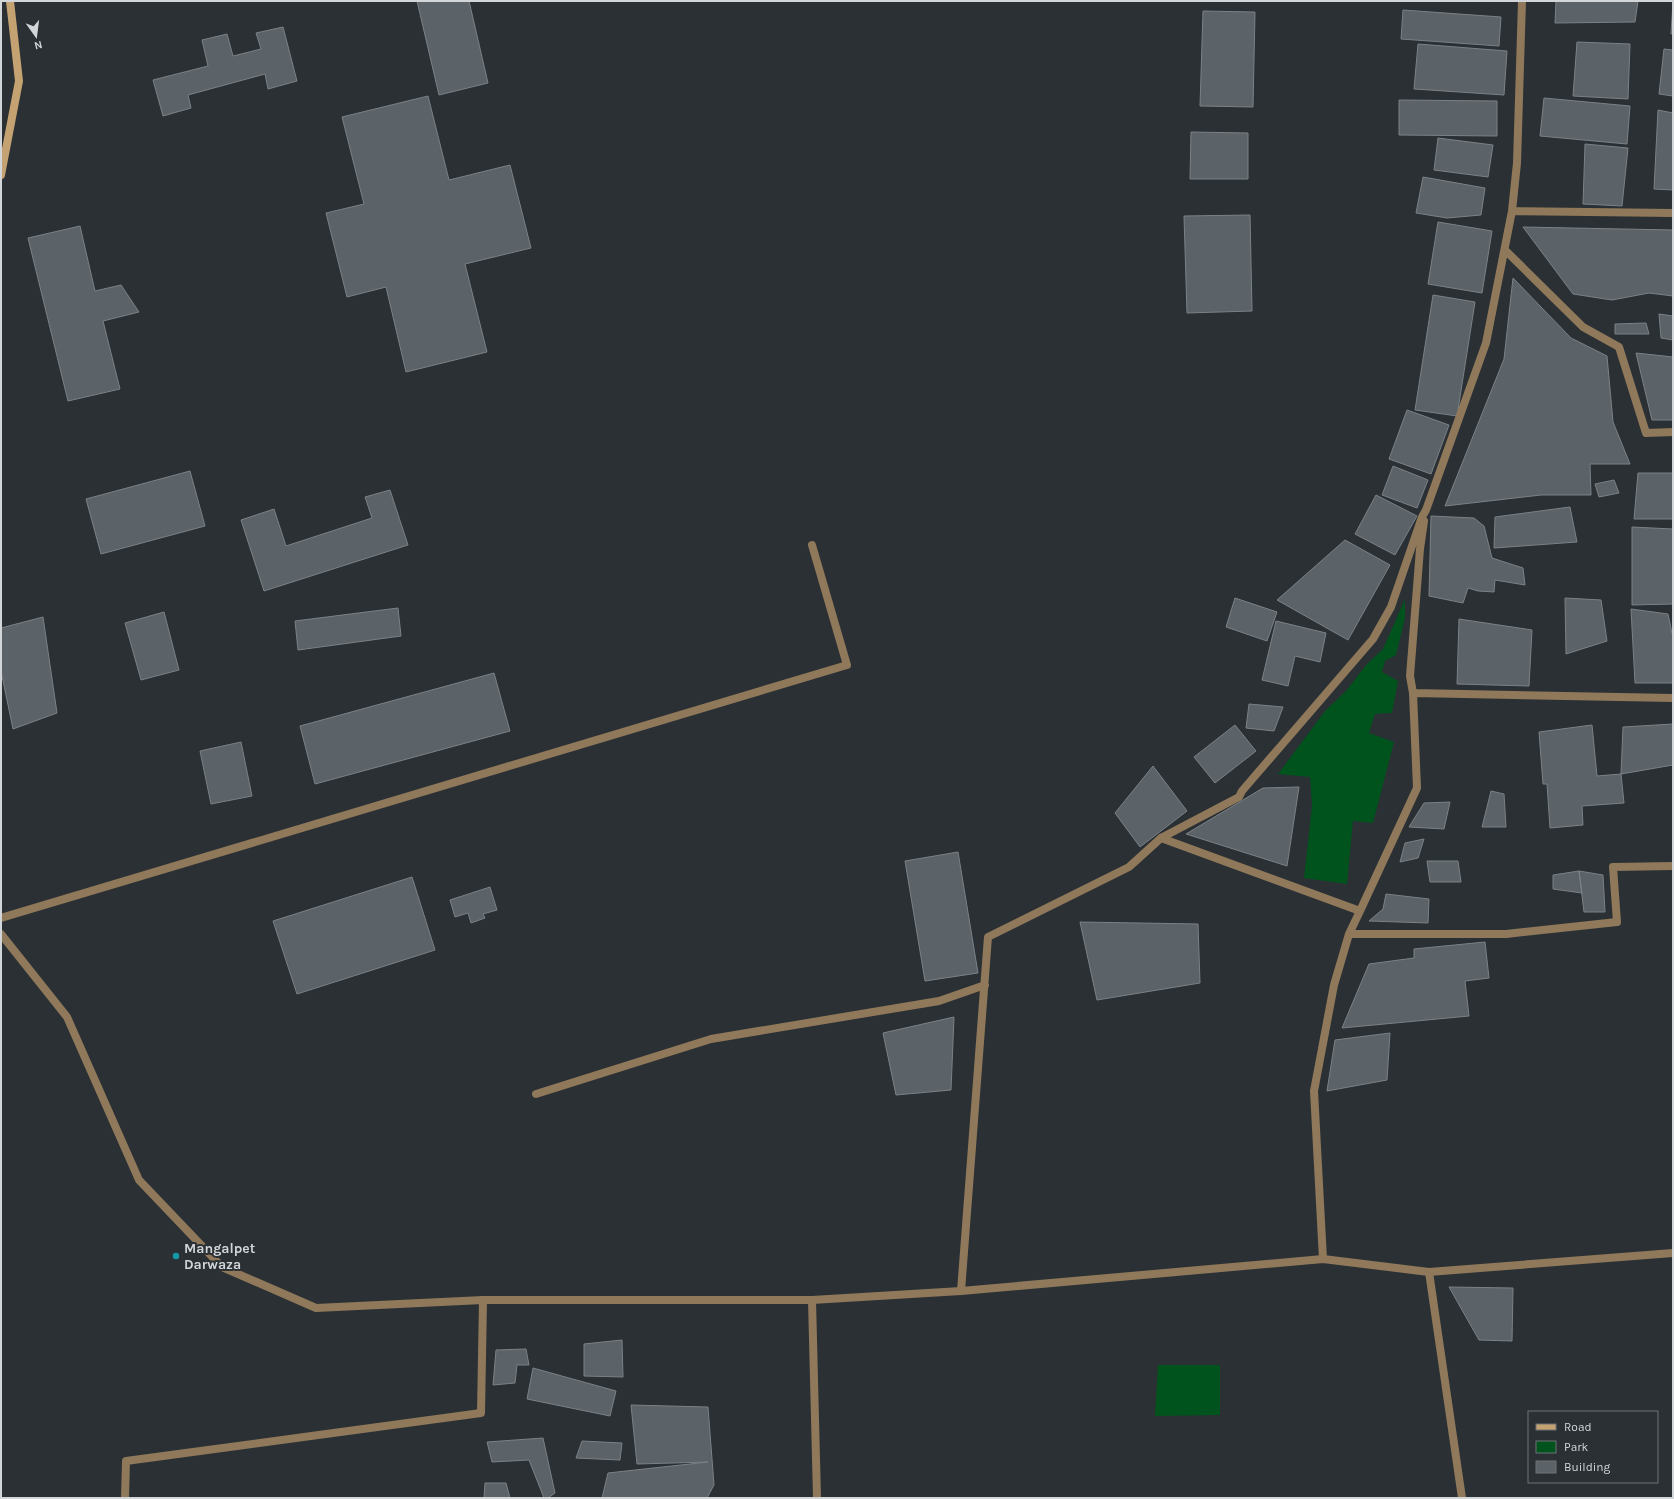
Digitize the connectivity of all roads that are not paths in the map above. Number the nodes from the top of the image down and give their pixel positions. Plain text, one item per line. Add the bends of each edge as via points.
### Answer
1 (10, 1) edge
2 (1522, 1) edge
3 (1, 175) edge
4 (1512, 211) junction
5 (1673, 213) edge
6 (1505, 250) junction
7 (1673, 432) edge
8 (1426, 510) junction
9 (812, 544) dead end
10 (1413, 693) junction
11 (1673, 698) edge
12 (1162, 838) junction
13 (1673, 866) edge
14 (1360, 911) junction
15 (1, 918) edge
16 (1, 934) edge
17 (1349, 934) junction
18 (985, 985) junction
19 (536, 1094) dead end
20 (1673, 1253) edge
21 (1323, 1259) junction
22 (1430, 1272) junction
23 (961, 1291) junction
24 (483, 1300) junction
25 (812, 1300) junction
26 (125, 1498) edge
27 (817, 1498) edge
28 (1462, 1498) edge

1 - 3 main road via 19,81
2 - 4 street via 1517,163
4 - 5 street
4 - 6 street
6 - 7 street via 1583,327 1619,347 1646,433
6 - 8 street via 1486,343
8 - 10 street via 1420,549 1410,676
8 - 12 street via 1391,607 1373,638 1239,797
9 - 15 street via 847,665
10 - 11 street
10 - 14 street via 1417,788
12 - 14 street
12 - 18 street via 1130,867 988,937
13 - 17 street via 1613,867 1616,922 1506,934
14 - 17 street
16 - 24 street via 67,1017 139,1180 222,1267 316,1308
17 - 21 street via 1334,985 1314,1091
18 - 19 street via 939,1001 711,1039
18 - 23 street
20 - 22 street
21 - 22 street
21 - 23 street
22 - 28 street
23 - 25 street
24 - 25 street
24 - 26 street via 481,1412 126,1461
25 - 27 street

